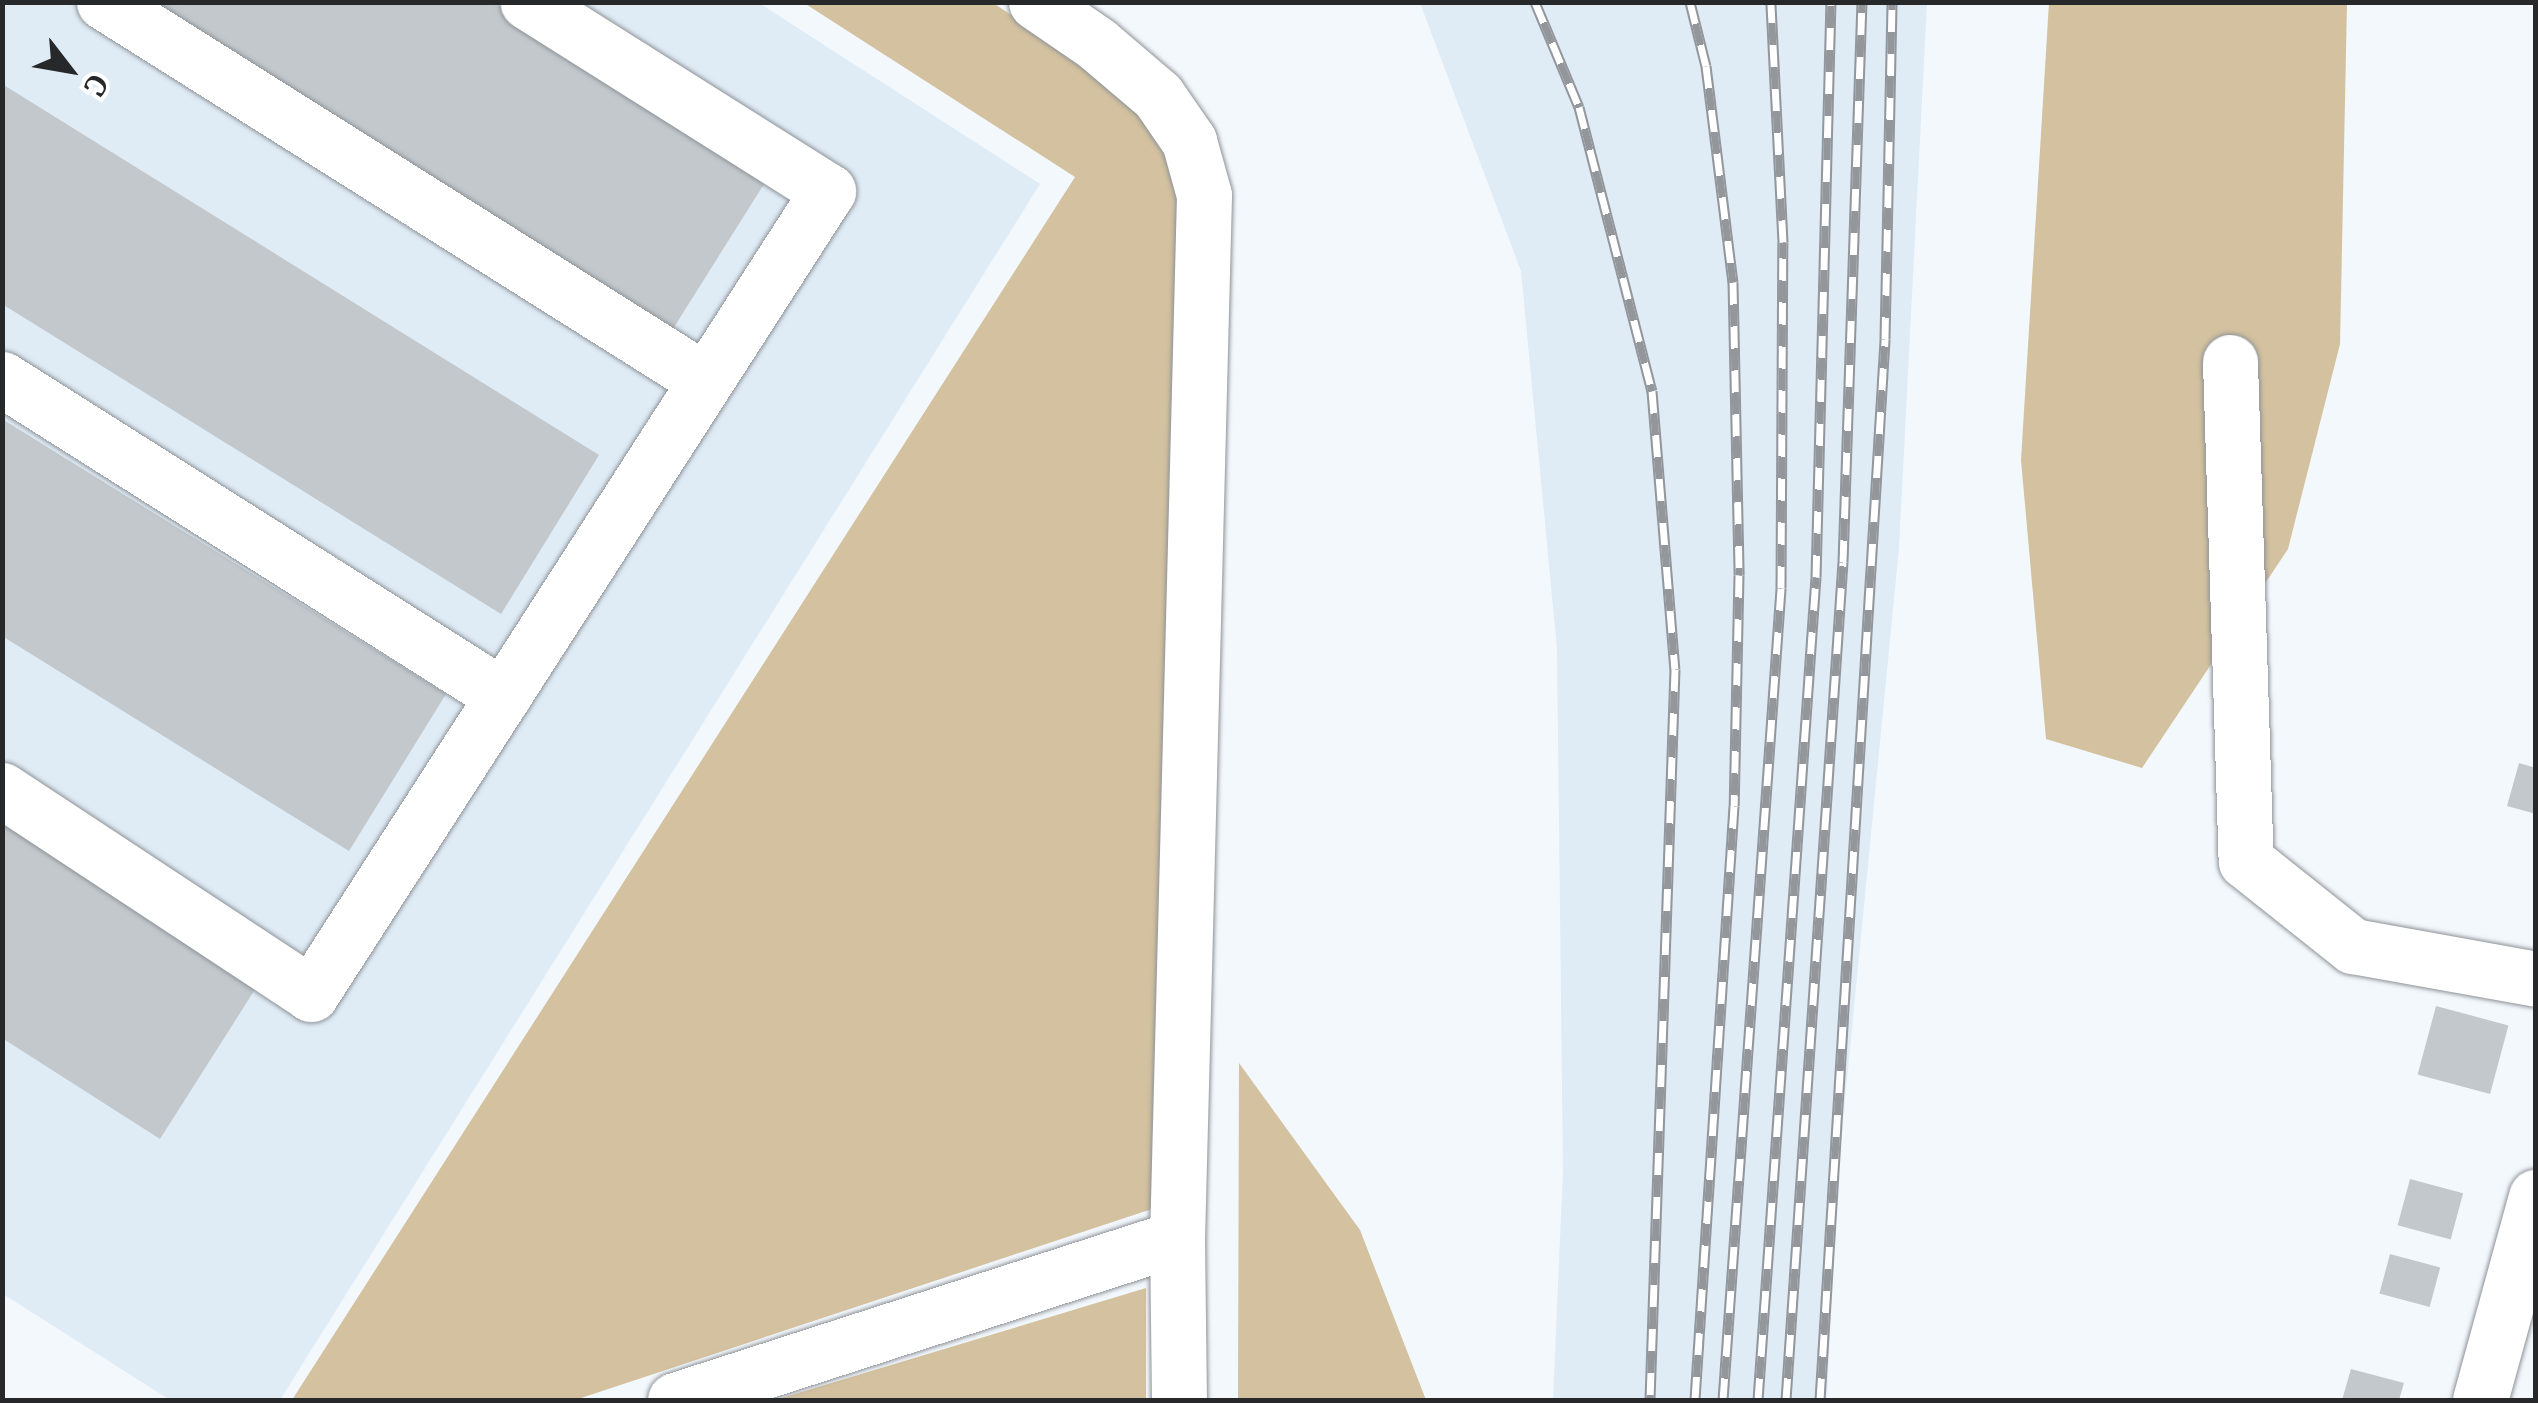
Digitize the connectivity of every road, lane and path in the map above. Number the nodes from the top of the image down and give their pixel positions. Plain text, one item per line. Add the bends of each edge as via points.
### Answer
1 (104, 2) edge
2 (528, 2) edge
3 (1036, 2) edge
4 (2230, 362) dead end
5 (2, 379) edge
6 (706, 381) junction
7 (503, 696) junction
8 (2, 790) edge
9 (2536, 979) edge
10 (2536, 1197) edge
11 (1178, 1238) junction
12 (675, 1400) edge
13 (1180, 1400) edge
14 (2480, 1400) edge

1 - 6 street
2 - 6 street via 828,192
3 - 11 street via 1158,96 1188,141 1204,194
4 - 9 street via 2246,861 2353,946
5 - 7 street
6 - 7 street
7 - 8 street via 312,994
10 - 14 street
11 - 12 street
11 - 13 street

